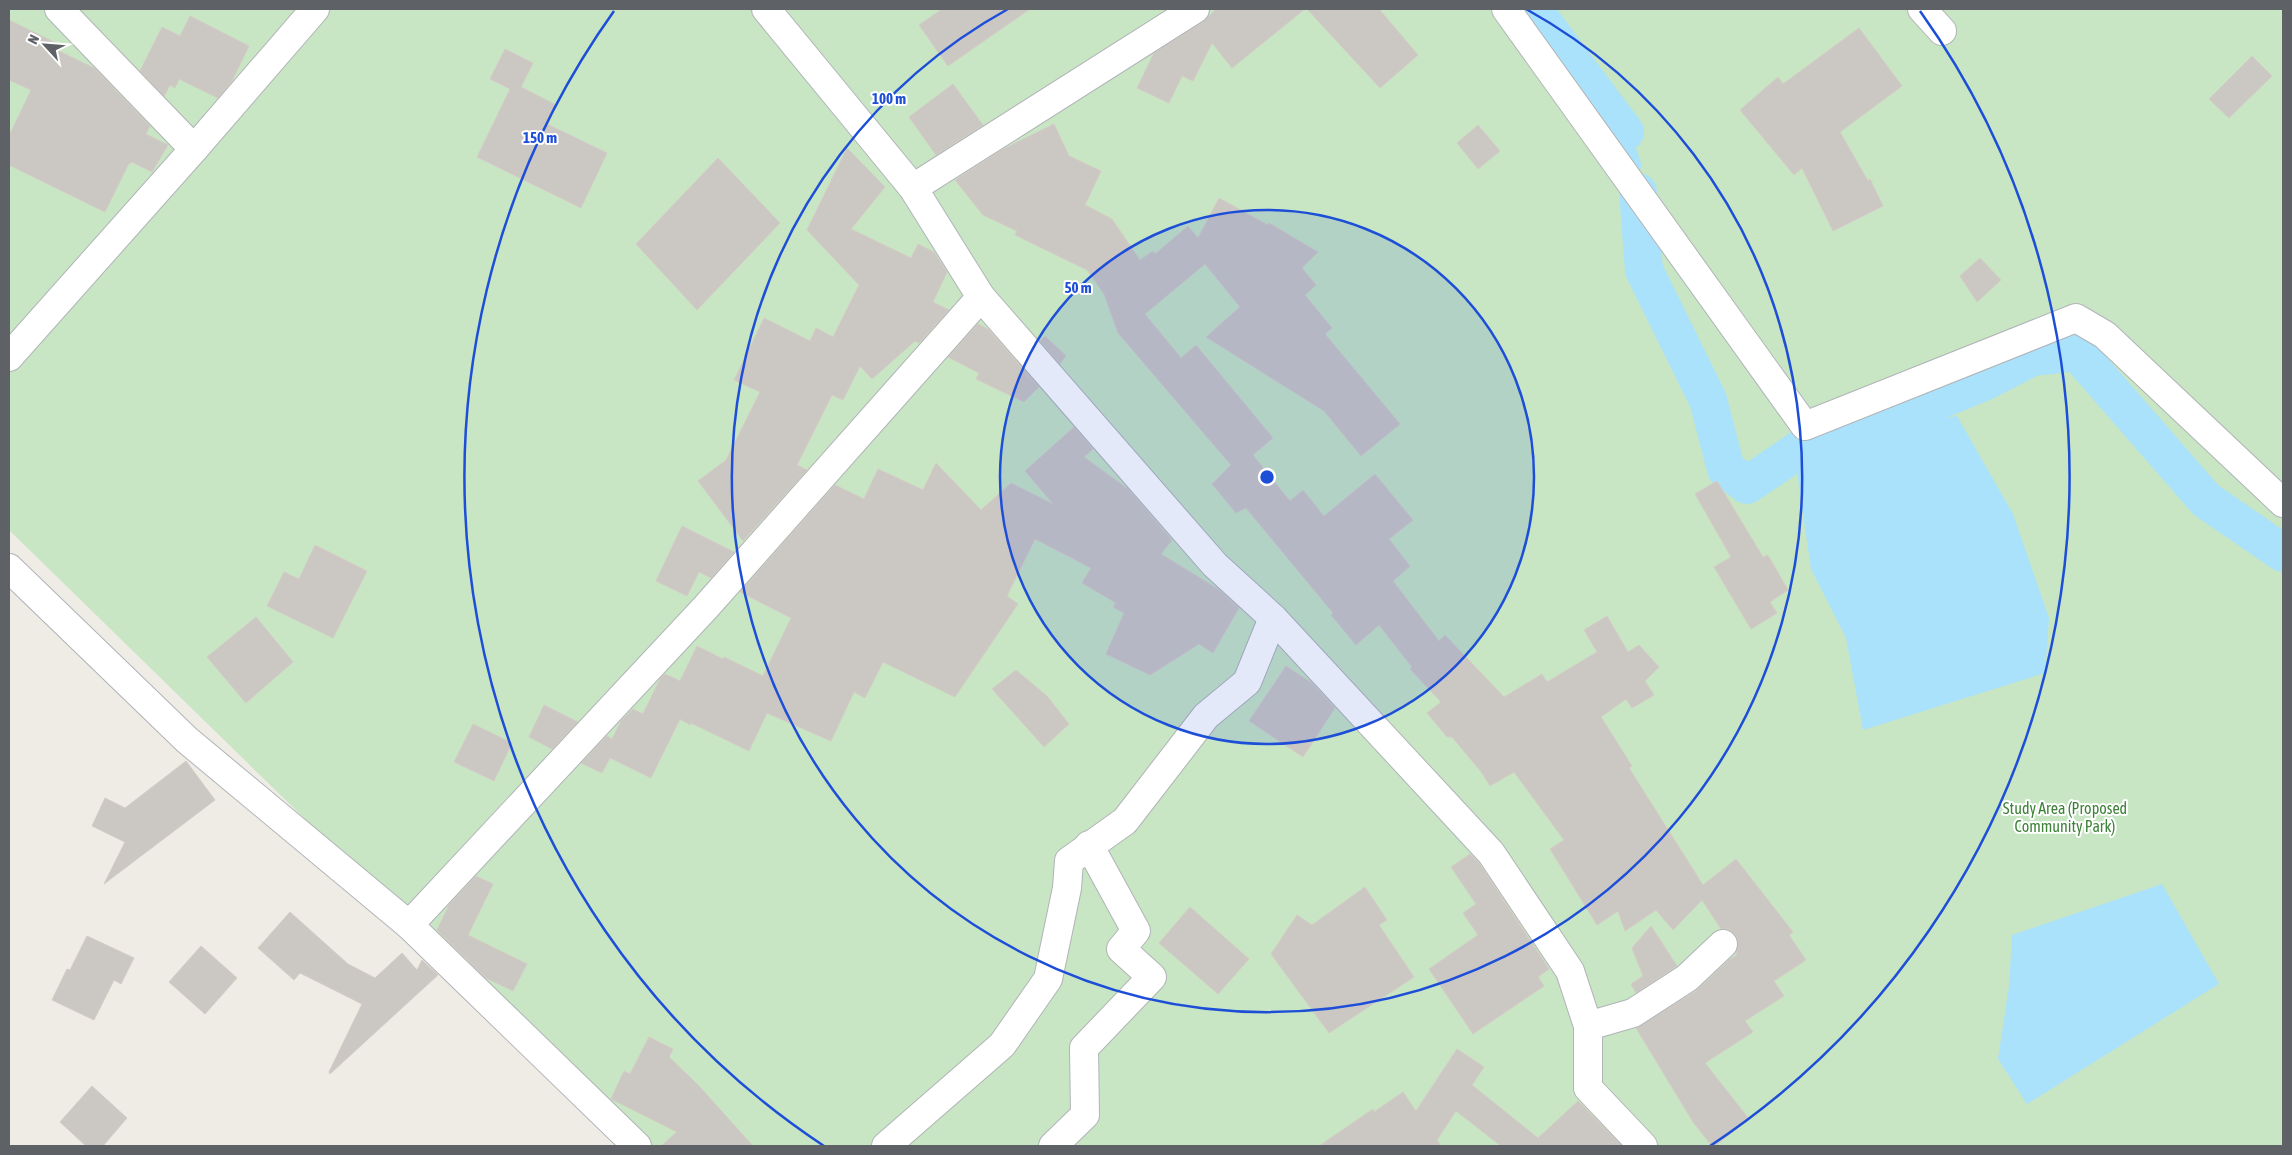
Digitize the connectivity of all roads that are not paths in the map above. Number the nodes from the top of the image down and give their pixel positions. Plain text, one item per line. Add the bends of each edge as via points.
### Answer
1 (59, 9) edge
2 (316, 9) edge
3 (766, 9) edge
4 (1195, 9) edge
5 (1506, 9) edge
6 (1922, 9) edge
7 (1942, 32) dead end
8 (194, 149) junction
9 (913, 188) junction
10 (981, 297) junction
11 (9, 357) edge
12 (2283, 503) edge
13 (9, 568) edge
14 (1273, 618) junction
15 (1089, 845) junction
16 (409, 926) junction
17 (1723, 944) dead end
18 (1588, 1026) junction
19 (636, 1146) edge
20 (886, 1146) edge
21 (1053, 1146) edge
22 (1643, 1146) edge

1 - 8 street
2 - 8 street
3 - 9 street
4 - 9 street
5 - 12 street via 1805,426 2076,318 2105,335
6 - 7 street
8 - 11 street
9 - 10 street
10 - 14 street via 1214,564
10 - 16 street via 706,607
13 - 16 street via 187,740
14 - 15 street via 1247,682 1206,716 1125,821
14 - 18 street via 1491,853 1570,971
15 - 20 street via 1069,861 1067,888 1048,978 1002,1045
15 - 21 street via 1136,931 1121,949 1152,977 1084,1048 1085,1115
16 - 19 street
17 - 18 street via 1687,978 1633,1014
18 - 22 street via 1588,1088

